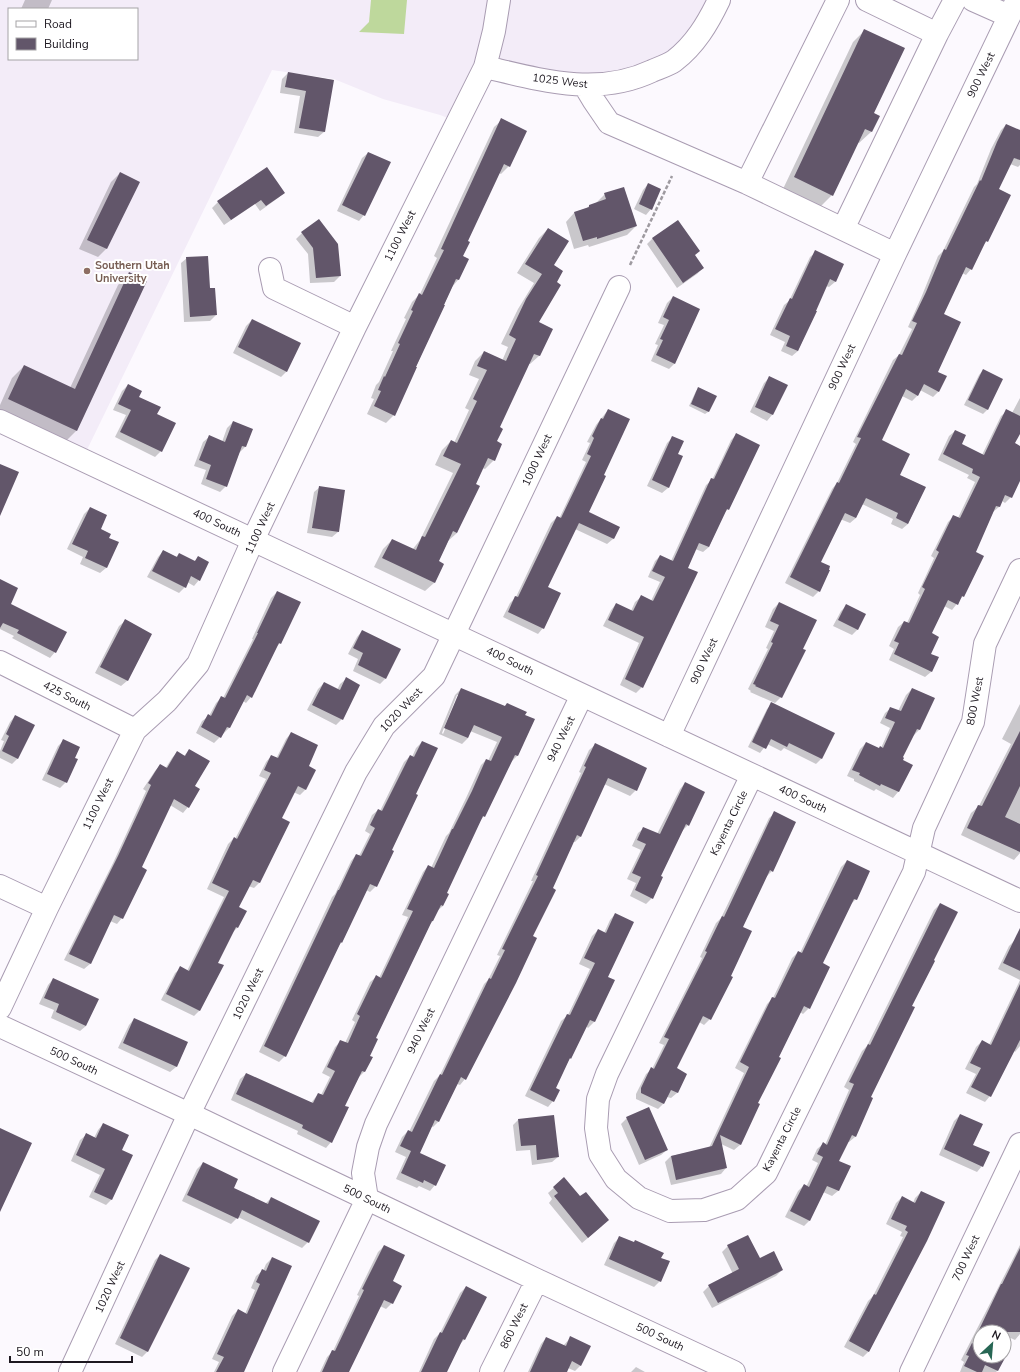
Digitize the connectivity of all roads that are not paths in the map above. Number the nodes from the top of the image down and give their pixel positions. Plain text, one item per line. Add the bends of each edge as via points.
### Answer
1 (499, 0) edge
2 (719, 0) edge
3 (838, 0) edge
4 (867, 0) edge
5 (954, 0) edge
6 (972, 0) edge
7 (1013, 8) edge
8 (937, 34) junction
9 (485, 67) junction
10 (585, 86) junction
11 (747, 183) junction
12 (843, 228) junction
13 (895, 254) junction
14 (270, 269) dead end
15 (619, 287) dead end
16 (355, 327) junction
17 (0, 421) edge
18 (253, 540) junction
19 (1020, 570) edge
20 (455, 634) junction
21 (0, 662) edge
22 (582, 695) junction
23 (135, 730) junction
24 (669, 736) junction
25 (752, 775) junction
26 (919, 853) junction
27 (0, 886) edge
28 (1020, 901) edge
29 (46, 908) junction
30 (0, 1008) edge
31 (0, 1026) edge
32 (189, 1114) junction
33 (1020, 1144) edge
34 (367, 1199) junction
35 (537, 1280) junction
36 (702, 1365) edge
37 (70, 1372) edge
38 (284, 1372) edge
39 (491, 1372) edge
40 (734, 1372) edge
41 (911, 1372) edge

1 - 9 street, 1100 West
2 - 10 street, 1025 West via 695,41 673,61 638,78
3 - 11 street
4 - 8 street
5 - 8 street
6 - 7 street
7 - 13 street, 900 West
8 - 12 street
9 - 10 street, 1025 West via 552,82
9 - 16 street, 1100 West
10 - 11 street via 609,123
11 - 12 street
12 - 13 street
13 - 24 street, 900 West
14 - 16 street via 274,288
15 - 20 street, 1000 West
16 - 18 street, 1100 West
17 - 18 street, 400 South
18 - 20 street, 400 South
18 - 23 street, 1100 West via 198,664 167,701
19 - 26 street, 800 West via 985,644 973,722 924,828
20 - 22 street, 400 South
20 - 32 street, 1020 West via 434,676 384,726 356,772
21 - 23 street, 425 South
22 - 24 street, 400 South
22 - 34 street, 940 West via 376,1124 363,1173
23 - 29 street, 1100 West
24 - 25 street, 400 South
25 - 26 street, 400 South
25 - 26 street, Kayenta Circle via 607,1074 598,1099 596,1128 600,1154 616,1179 639,1198 670,1211 704,1210 737,1200 766,1173 914,872
26 - 28 street, 400 South
27 - 29 street
29 - 30 street, 1100 West
31 - 32 street, 500 South
32 - 34 street, 500 South
32 - 37 street, 1020 West
33 - 41 street, 700 West
34 - 35 street, 500 South
34 - 38 street
35 - 36 street, 500 South
35 - 39 street, 860 West
36 - 40 street, 500 South

